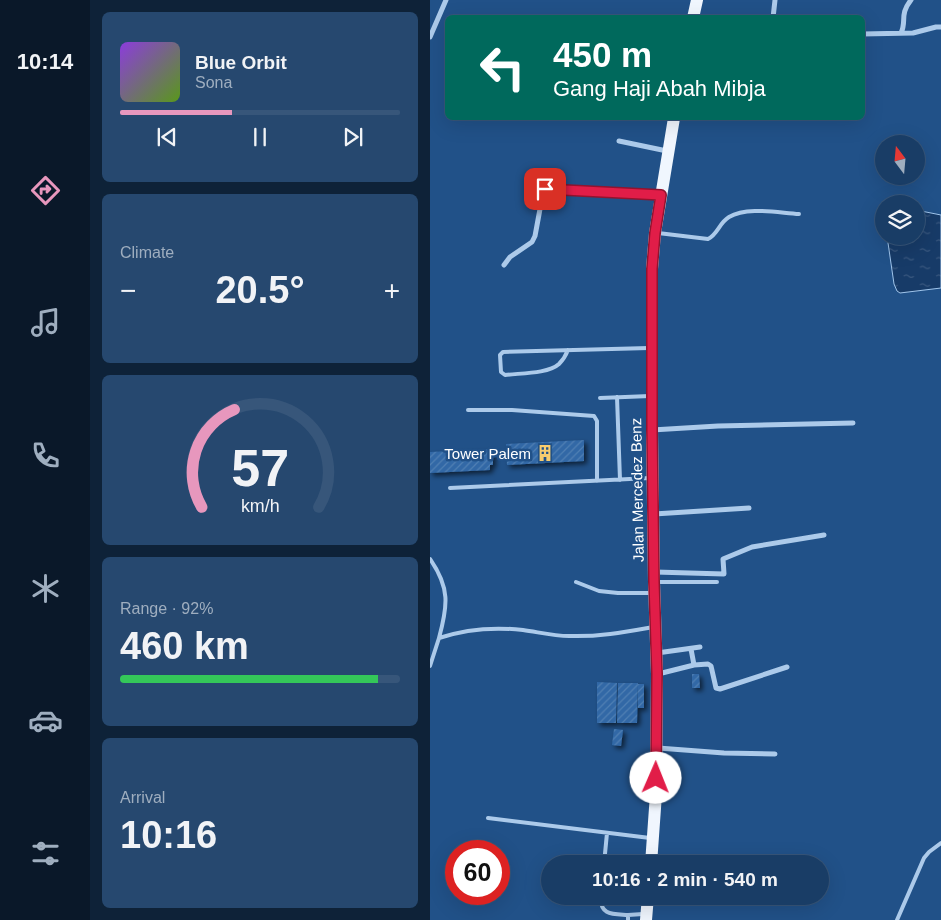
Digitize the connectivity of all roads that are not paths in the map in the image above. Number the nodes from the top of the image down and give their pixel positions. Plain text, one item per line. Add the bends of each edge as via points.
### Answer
1 (446, 0) edge
2 (697, 0) edge
3 (775, 0) edge
4 (905, 0) edge
5 (911, 0) edge
6 (904, 11) junction
7 (694, 15) edge
8 (773, 15) edge
9 (941, 27) edge
10 (865, 34) edge
11 (901, 34) junction
12 (430, 37) edge
13 (674, 120) edge
14 (619, 141) dead end
15 (668, 151) junction
16 (661, 195) junction
17 (799, 214) dead end
18 (655, 233) junction
19 (504, 265) dead end
20 (651, 348) junction
21 (568, 350) junction
22 (651, 396) junction
23 (600, 398) dead end
24 (617, 398) junction
25 (468, 410) dead end
26 (853, 424) dead end
27 (652, 430) junction
28 (652, 478) junction
29 (620, 480) junction
30 (598, 481) junction
31 (450, 488) dead end
32 (749, 508) dead end
33 (653, 514) junction
34 (824, 535) dead end
35 (430, 559) edge
36 (576, 582) dead end
37 (654, 582) junction
38 (717, 582) dead end
39 (656, 626) junction
40 (439, 638) junction
41 (700, 647) dead end
42 (691, 649) junction
43 (656, 653) junction
44 (694, 665) junction
45 (430, 666) edge
46 (787, 667) dead end
47 (657, 674) junction
48 (657, 748) junction
49 (776, 754) dead end
50 (488, 818) dead end
51 (607, 833) junction
52 (654, 838) junction
53 (941, 843) edge
54 (605, 855) edge
55 (652, 855) edge
56 (601, 905) edge
57 (628, 915) junction
58 (646, 917) edge
59 (628, 920) edge
60 (897, 920) edge

1 - 12 street
2 - 7 main road
3 - 8 street
4 - 6 street
5 - 6 street
6 - 11 street
9 - 11 street
10 - 11 street
13 - 15 main road, Jalan Mercedez Benz
14 - 15 street
15 - 16 main road, Jalan Mercedez Benz
16 - 18 main road, Jalan Mercedez Benz
16 - 19 street via 542,190 532,242
17 - 18 lane via 756,211 738,214 723,222 714,236 708,239
18 - 20 main road, Jalan Mercedez Benz
20 - 21 lane
20 - 22 main road, Jalan Mercedez Benz
21 - 21 lane via 552,369 505,375 501,372 500,355 503,352
22 - 24 lane
22 - 27 main road, Jalan Mercedez Benz
23 - 24 lane
24 - 29 lane
25 - 30 lane via 594,416 597,421
26 - 27 street
27 - 28 main road, Jalan Mercedez Benz
28 - 29 lane
28 - 33 main road, Jalan Mercedez Benz
29 - 30 lane
30 - 31 lane
32 - 33 street
33 - 37 main road, Jalan Mercedez Benz
34 - 37 street via 752,547 723,559 724,574
35 - 40 lane via 445,588 444,620
36 - 37 lane via 599,592 618,593
37 - 38 lane
37 - 39 main road, Jalan Mercedez Benz
39 - 40 lane via 606,636 568,636 506,629 465,631
39 - 43 main road, Jalan Mercedez Benz
40 - 45 lane
41 - 42 street
42 - 43 street
42 - 44 street
43 - 47 main road, Jalan Mercedez Benz
44 - 46 street via 710,665 718,689
44 - 47 street
47 - 48 main road, Jalan Mercedez Benz
48 - 49 street
48 - 52 main road, Jalan Mercedez Benz
50 - 51 lane
51 - 52 lane
51 - 54 lane
52 - 55 main road, Jalan Mercedez Benz
53 - 60 lane via 924,858
56 - 57 lane via 613,914
57 - 58 lane
57 - 59 lane

